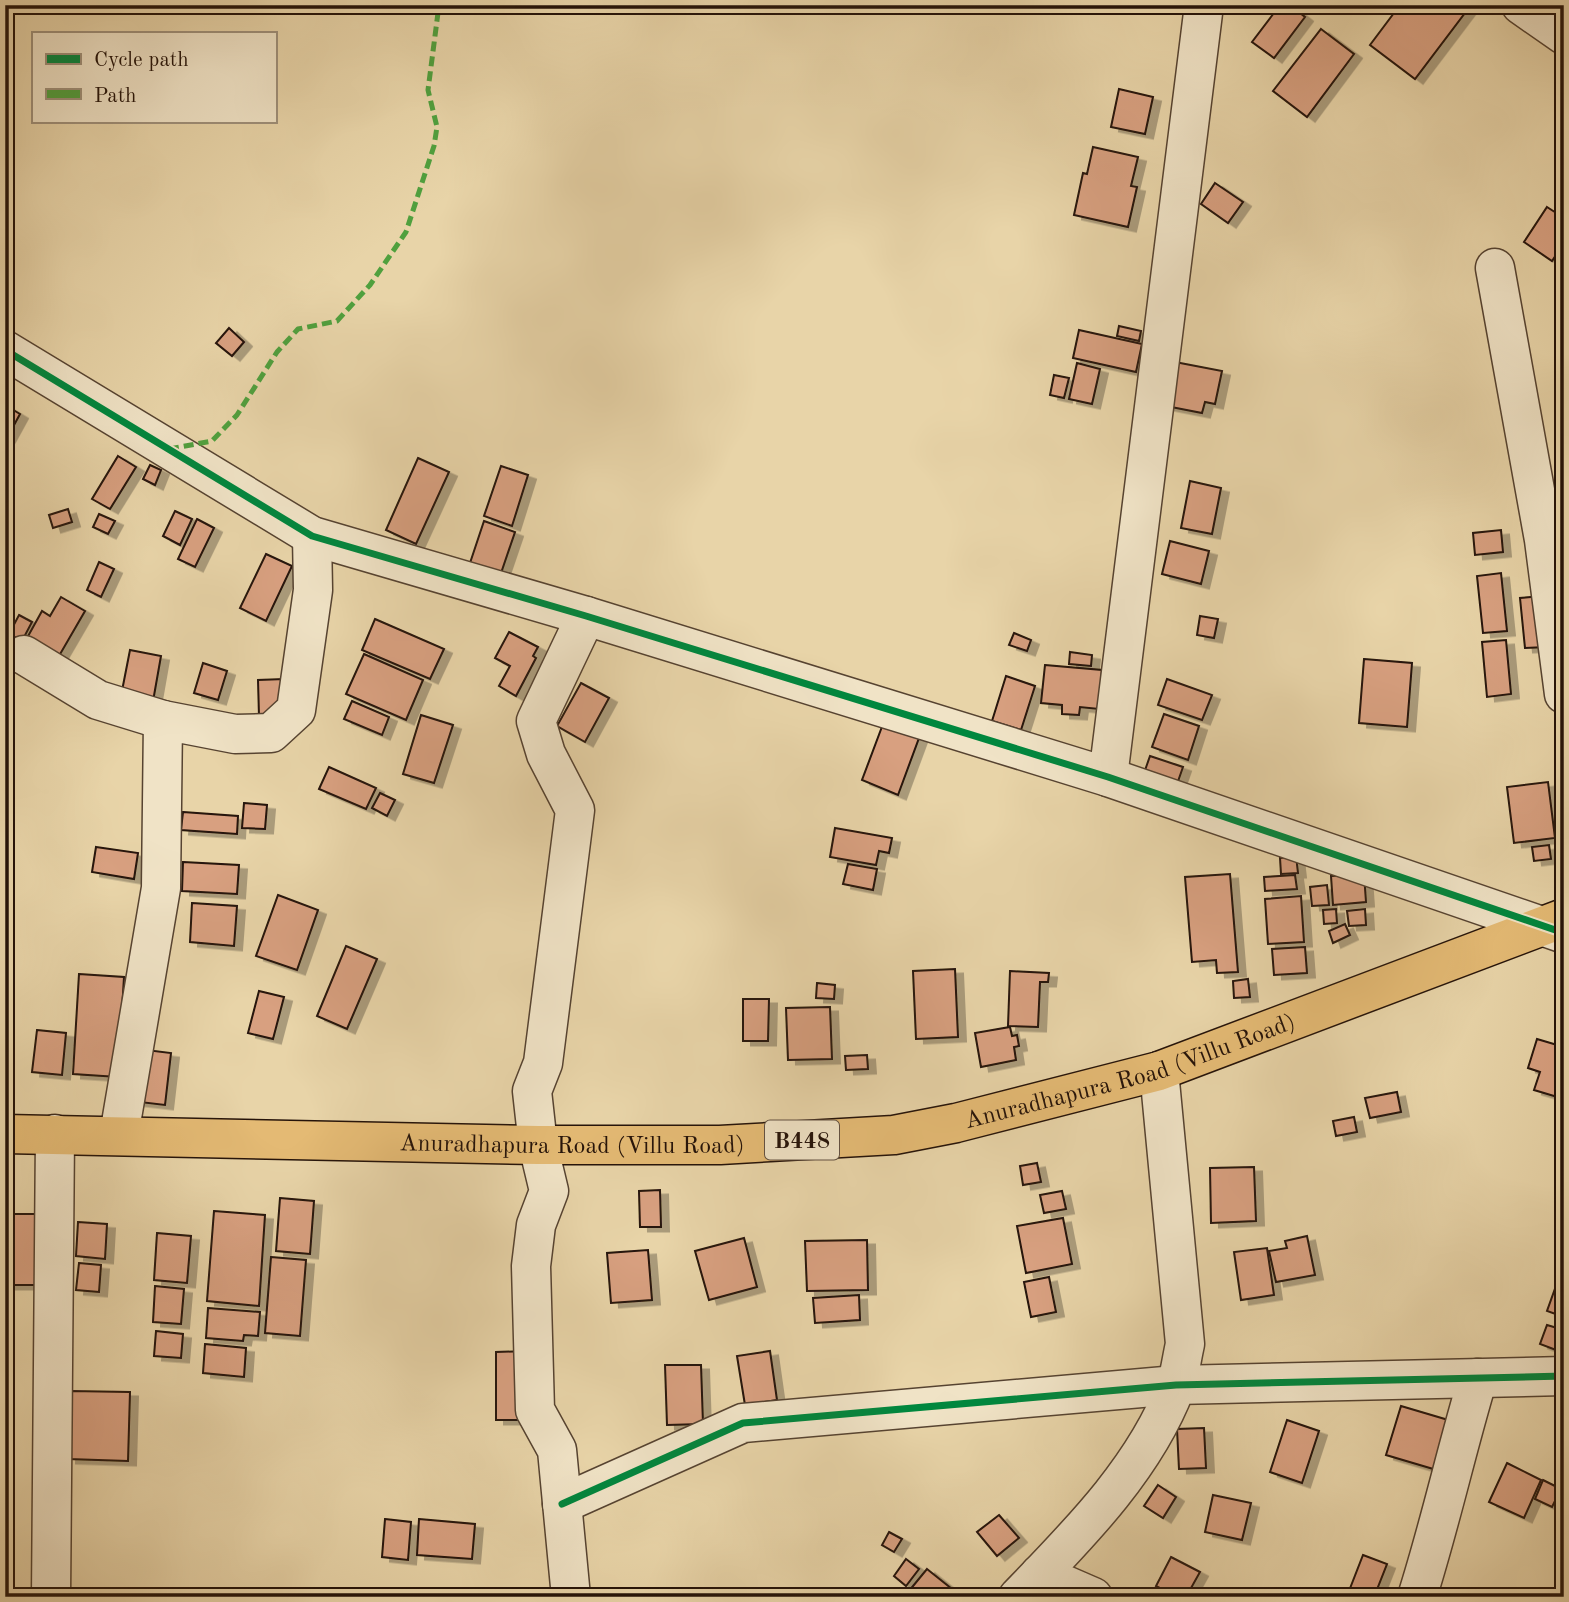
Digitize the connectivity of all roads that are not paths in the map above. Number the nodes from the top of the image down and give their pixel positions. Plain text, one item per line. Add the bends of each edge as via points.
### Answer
1 (1204, 5) edge
2 (1521, 5) edge
3 (1564, 35) edge
4 (1495, 268) dead end
5 (5, 350) edge
6 (312, 536) junction
7 (586, 616) junction
8 (24, 654) dead end
9 (1564, 694) edge
10 (163, 720) junction
11 (1108, 777) junction
12 (1557, 926) edge
13 (1159, 1071) junction
14 (5, 1134) edge
15 (55, 1134) junction
16 (119, 1135) junction
17 (538, 1145) junction
18 (1564, 1376) edge
19 (1478, 1378) junction
20 (1176, 1385) junction
21 (562, 1504) junction
22 (1029, 1585) edge
23 (51, 1597) edge
24 (570, 1597) edge
25 (1093, 1597) edge
26 (1417, 1597) edge

1 - 11 street
2 - 3 street
4 - 9 street via 1544,540
5 - 6 street
6 - 7 street
6 - 10 street via 313,590 296,710 271,733 235,734
7 - 11 street
7 - 17 street via 536,721 546,754 575,810 545,1052 532,1091
8 - 10 street via 97,700
10 - 16 street via 161,888
11 - 12 street
12 - 13 main road, Anuradhapura Road (Villu Road) / B448
13 - 17 main road, Anuradhapura Road (Villu Road) / B448 via 894,1135 720,1145
13 - 20 street via 1185,1344
14 - 15 main road, Anuradhapura Road (Villu Road) / B448
15 - 16 main road, Anuradhapura Road (Villu Road) / B448
15 - 23 street
16 - 17 main road, Anuradhapura Road (Villu Road) / B448
17 - 21 street via 550,1191 536,1225 531,1266 535,1410 557,1450
18 - 19 street
19 - 20 street
19 - 26 street
20 - 21 street via 743,1423
20 - 22 street via 1145,1447 1094,1515
21 - 24 street
22 - 25 street

